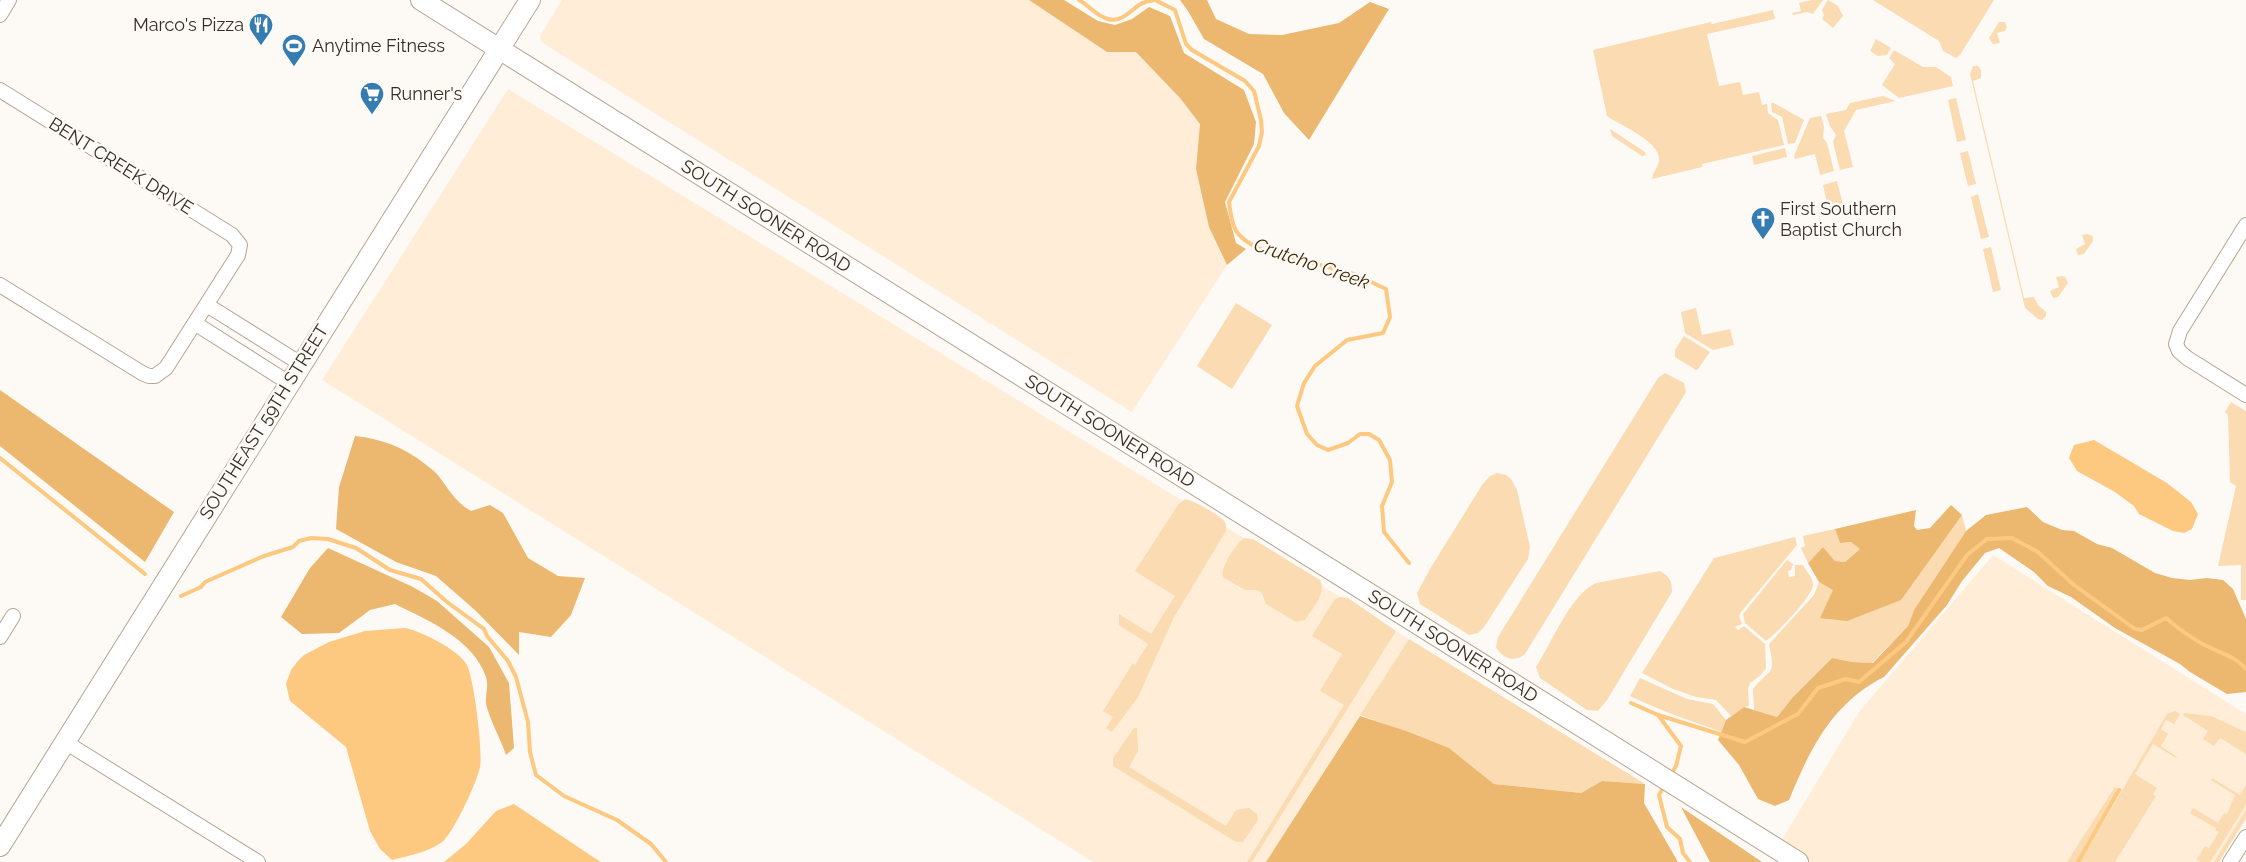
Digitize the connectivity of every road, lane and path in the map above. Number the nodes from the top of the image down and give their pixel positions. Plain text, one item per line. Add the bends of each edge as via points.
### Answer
1 (9, 0) edge
2 (421, 0) edge
3 (530, 0) edge
4 (0, 15) edge
5 (499, 49) junction
6 (0, 90) edge
7 (2246, 225) edge
8 (0, 285) edge
9 (208, 305) junction
10 (196, 324) junction
11 (301, 364) junction
12 (289, 382) junction
13 (2246, 395) edge
14 (13, 616) dead end
15 (0, 637) edge
16 (65, 742) junction
17 (2246, 837) edge
18 (0, 846) edge
19 (258, 862) edge
20 (1798, 862) edge
21 (2230, 862) edge

1 - 4 street
2 - 5 main road, SOUTH SOONER ROAD
3 - 5 main road, SOUTHEAST 59TH STREET
5 - 11 main road, SOUTHEAST 59TH STREET
5 - 20 main road, SOUTH SOONER ROAD
6 - 9 street, BENT CREEK DRIVE via 232,235 240,245 238,255
7 - 13 street via 2180,331 2176,344 2187,358
8 - 10 street via 149,376 155,376 166,368
9 - 10 street
9 - 11 street
10 - 12 street
11 - 12 main road, SOUTHEAST 59TH STREET
12 - 16 main road, SOUTHEAST 59TH STREET
14 - 15 street
16 - 18 main road, SOUTHEAST 59TH STREET
16 - 19 street
17 - 21 street

